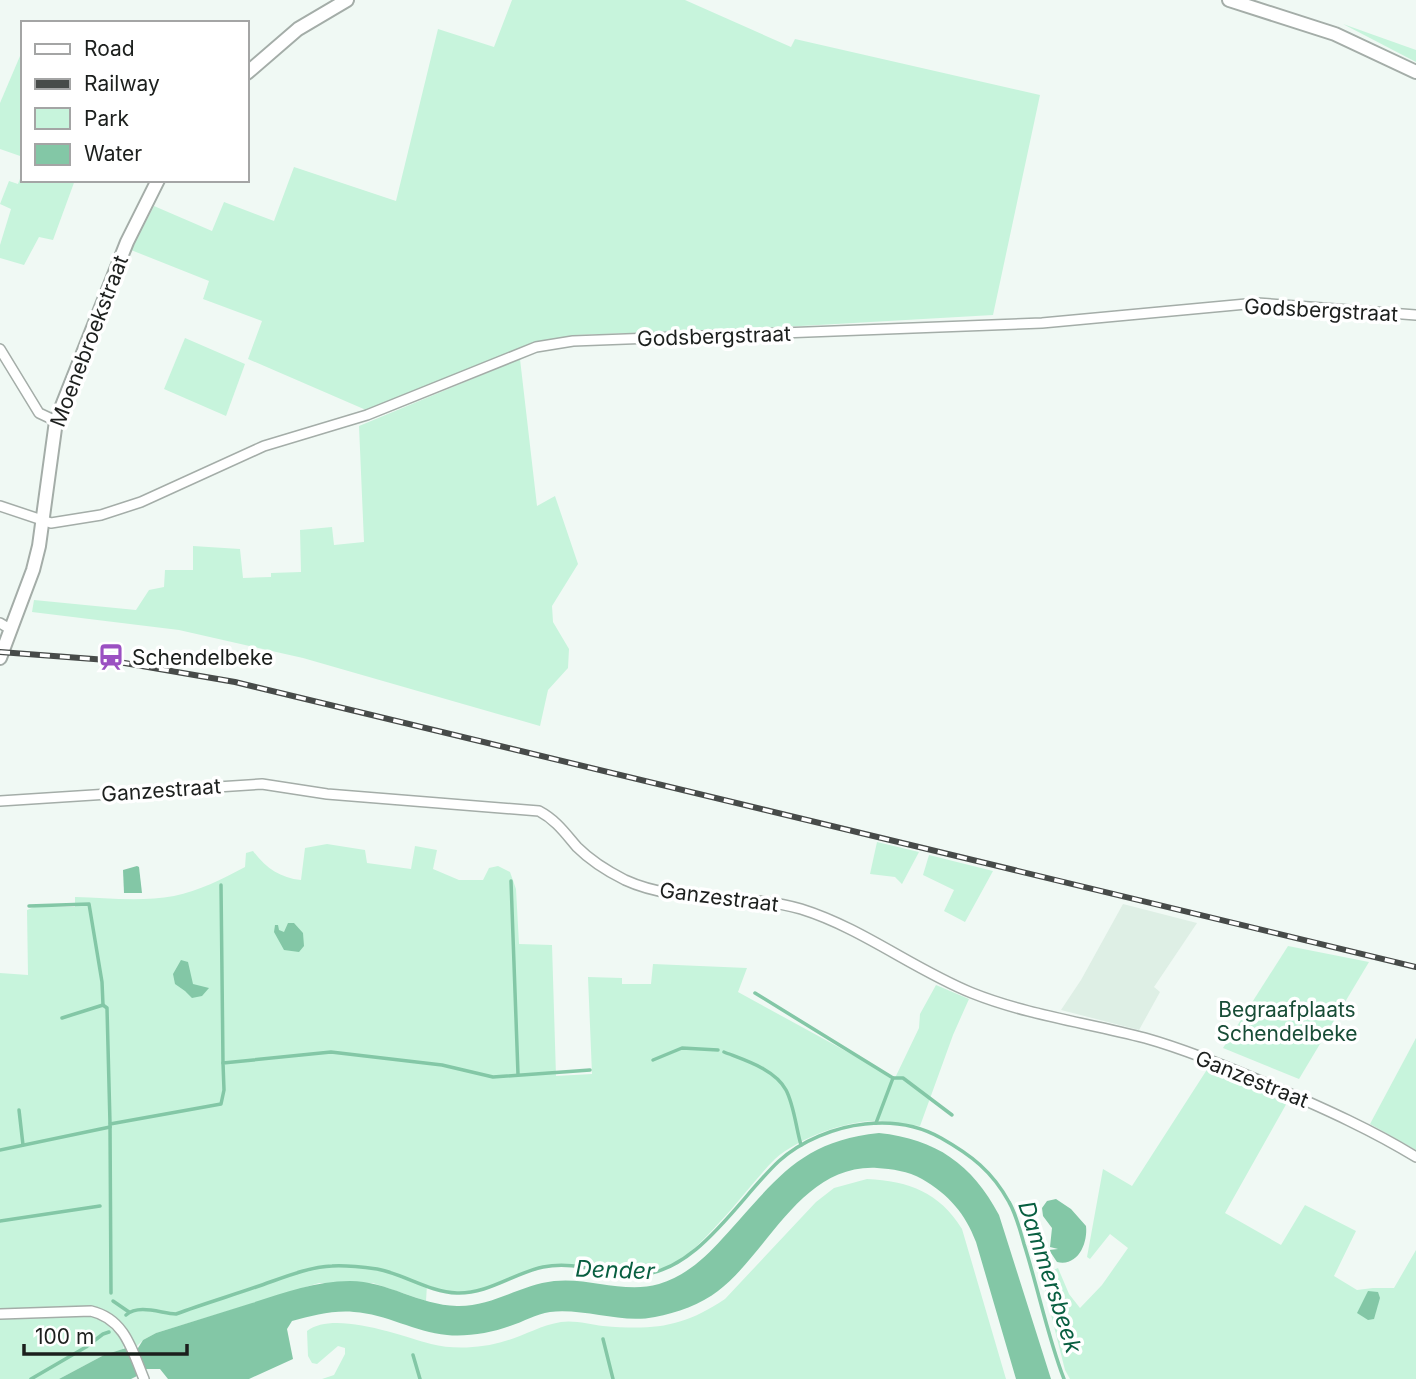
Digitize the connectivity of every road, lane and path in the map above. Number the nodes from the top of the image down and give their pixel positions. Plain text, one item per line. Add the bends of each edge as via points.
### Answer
1 (346, 0) edge
2 (1229, 0) edge
3 (248, 71) edge
4 (1416, 72) edge
5 (157, 182) edge
6 (1416, 315) edge
7 (0, 349) edge
8 (56, 421) junction
9 (0, 506) edge
10 (43, 521) junction
11 (5, 626) edge
12 (1, 653) edge
13 (0, 801) edge
14 (1416, 1157) edge
15 (0, 1314) edge
16 (144, 1379) edge

1 - 3 street via 298,29
2 - 4 street via 1335,34
5 - 8 street, Moenebroekstraat via 127,242
6 - 10 street, Godsbergstraat via 1256,303 1042,323 573,341 536,347 367,415 264,446 141,502 66,522
7 - 8 street via 40,413
8 - 10 street, Moenebroekstraat
9 - 10 street
10 - 11 street, Moenebroekstraat via 33,569
11 - 12 street, Moenebroekstraat
13 - 14 street, Ganzestraat via 262,784 327,794 539,811 558,823 593,862 627,881 676,893 758,899 814,913 973,993 1191,1054 1300,1098
15 - 16 street via 103,1314 124,1332

